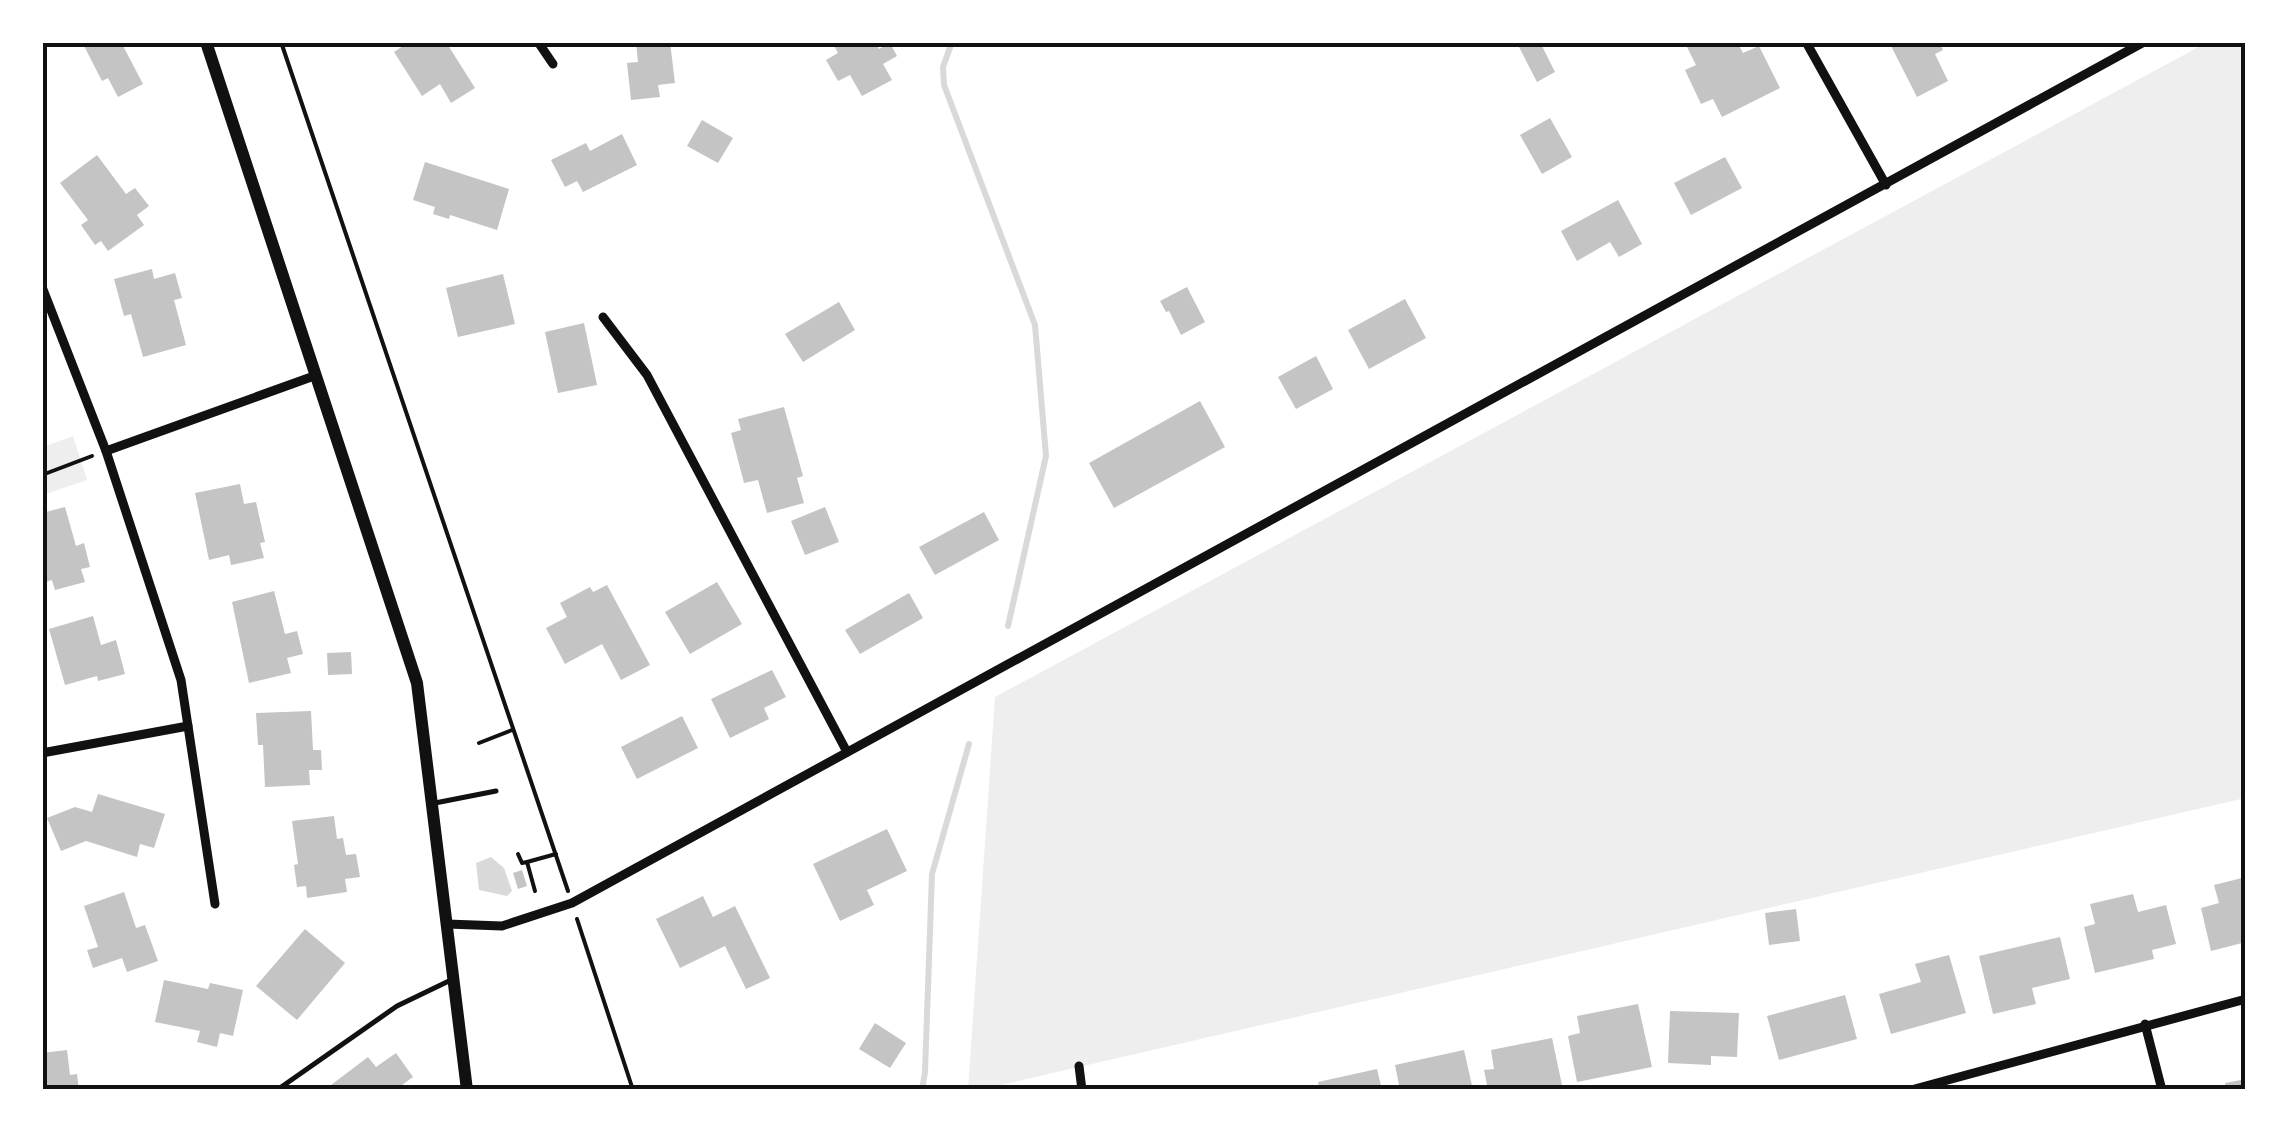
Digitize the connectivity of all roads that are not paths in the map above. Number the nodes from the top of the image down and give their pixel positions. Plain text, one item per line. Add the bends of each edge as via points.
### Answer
1 (206, 42) edge
2 (538, 42) edge
3 (1806, 42) edge
4 (2144, 42) edge
5 (553, 64) dead end
6 (1886, 185) junction
7 (42, 287) edge
8 (602, 316) dead end
9 (314, 376) junction
10 (106, 451) junction
11 (188, 726) junction
12 (847, 752) junction
13 (42, 753) edge
14 (496, 791) dead end
15 (432, 804) junction
16 (215, 904) dead end
17 (447, 924) junction
18 (454, 978) junction
19 (2246, 999) edge
20 (2146, 1024) junction
21 (1080, 1066) dead end
22 (277, 1090) edge
23 (467, 1090) edge
24 (1082, 1090) edge
25 (1912, 1090) edge
26 (2162, 1090) edge

1 - 9 main road
2 - 5 street
3 - 6 street
4 - 6 street
6 - 12 street
7 - 10 street
8 - 12 street via 647,374
9 - 10 street
9 - 15 main road via 417,683
10 - 11 street via 181,680
11 - 13 street
11 - 16 street
12 - 17 street via 572,903 502,926
14 - 15 lane
15 - 17 main road
17 - 18 main road
18 - 22 lane via 398,1006
18 - 23 main road
19 - 20 street
20 - 25 street
20 - 26 street
21 - 24 street

